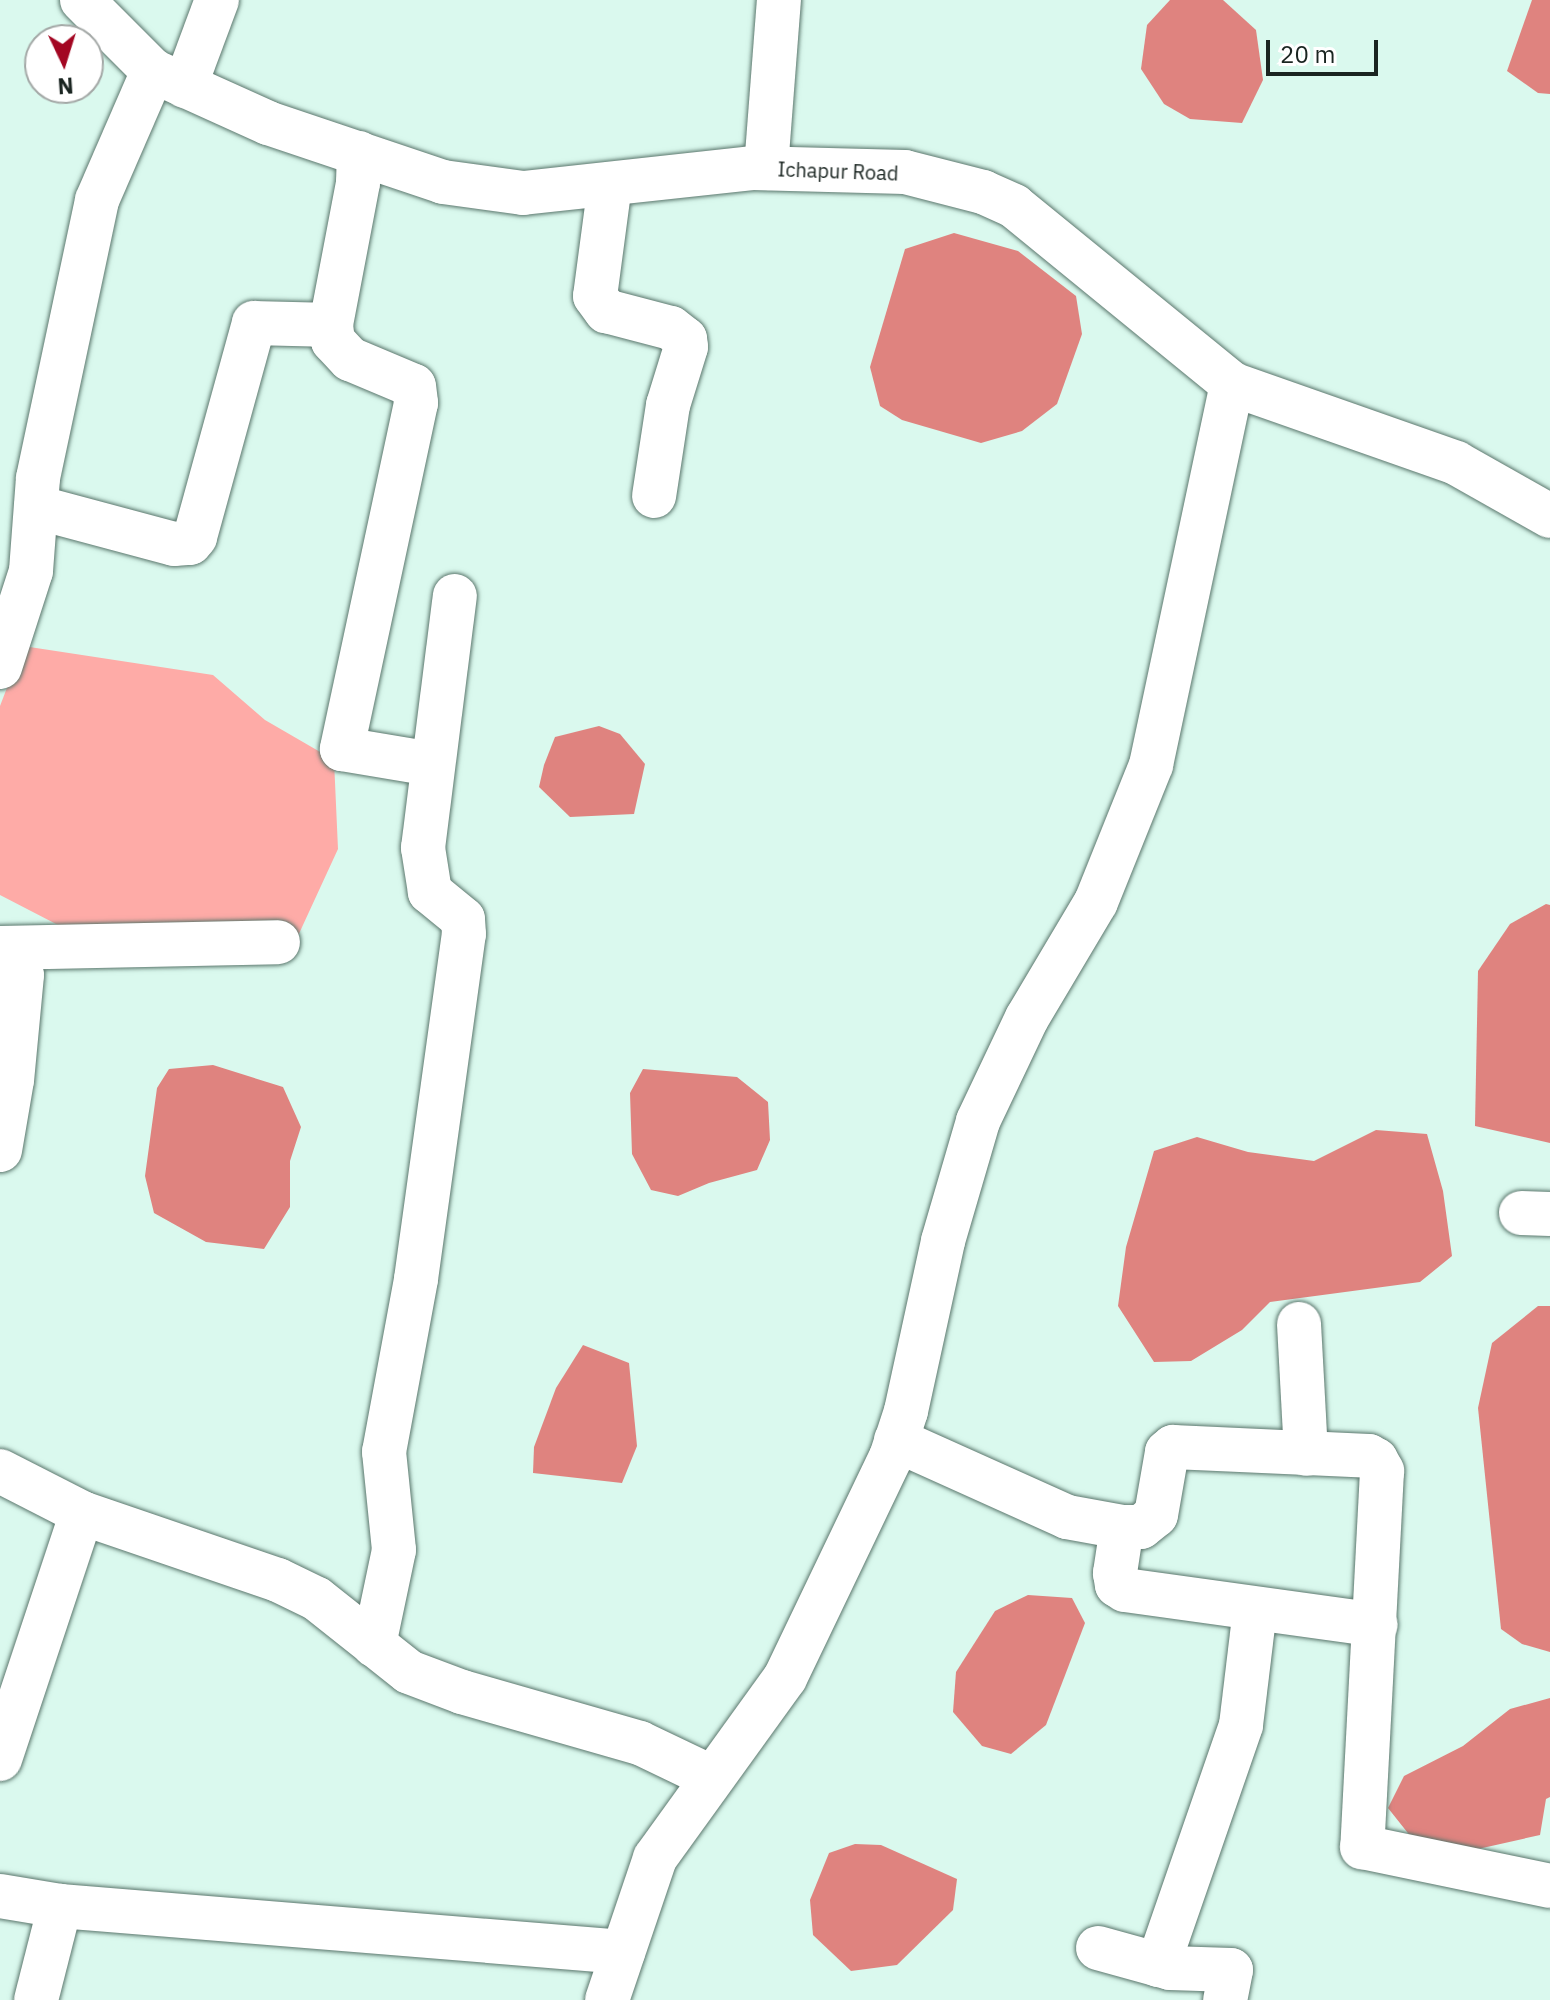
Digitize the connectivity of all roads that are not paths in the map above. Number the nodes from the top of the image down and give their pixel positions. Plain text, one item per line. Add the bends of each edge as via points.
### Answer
1 (82, 0) edge
2 (217, 0) edge
3 (779, 0) edge
4 (169, 78) junction
5 (359, 153) junction
6 (766, 168) junction
7 (610, 184) junction
8 (331, 325) junction
9 (1232, 384) junction
10 (654, 496) dead end
11 (36, 507) junction
12 (1550, 516) edge
13 (455, 596) dead end
14 (0, 667) edge
15 (432, 764) junction
16 (278, 942) dead end
17 (0, 948) edge
18 (0, 1150) edge
19 (1299, 1324) dead end
20 (896, 1440) junction
21 (1306, 1454) junction
22 (0, 1471) edge
23 (82, 1513) junction
24 (1122, 1527) junction
25 (1255, 1610) junction
26 (1376, 1625) junction
27 (374, 1645) junction
28 (0, 1759) edge
29 (711, 1777) junction
30 (1550, 1886) edge
31 (0, 1896) edge
32 (60, 1906) junction
33 (1098, 1948) dead end
34 (623, 1952) junction
35 (1158, 1965) junction
36 (36, 2000) edge
37 (607, 2000) edge
38 (1225, 2000) edge

1 - 4 street, Ichapur Road
2 - 4 street
3 - 6 street
4 - 5 street, Ichapur Road via 268,123
4 - 11 street via 97,200
5 - 7 street, Ichapur Road via 443,182 489,189 523,193
5 - 8 street
6 - 7 street, Ichapur Road
6 - 9 street, Ichapur Road via 905,172 1014,206
7 - 10 street via 595,296 606,311 671,328 685,339
8 - 11 street via 254,323 190,543 174,544
8 - 15 street via 339,351 414,386 416,403 342,749
9 - 12 street, Ichapur Road via 1456,463
9 - 20 street via 1151,765 1096,902 1027,1018 978,1121 943,1241
11 - 14 street via 31,571
13 - 15 street
15 - 27 street via 423,848 428,887 435,899 463,919 464,934 416,1279 384,1452 394,1550
16 - 17 street
17 - 18 street via 22,975
19 - 21 street
20 - 24 street via 1067,1517
20 - 29 street via 785,1678
21 - 24 street via 1173,1447 1167,1452 1156,1515 1141,1527
21 - 26 street via 1369,1456 1380,1463
22 - 23 street
23 - 27 street via 278,1580 317,1599
23 - 28 street
24 - 25 street via 1115,1573 1117,1585 1125,1590
25 - 26 street
25 - 35 street via 1241,1725
26 - 30 street via 1362,1847
27 - 29 street via 409,1672 640,1743
29 - 34 street via 655,1858
31 - 32 street
32 - 34 street
32 - 36 street
33 - 35 street
34 - 37 street
35 - 38 street via 1231,1970

